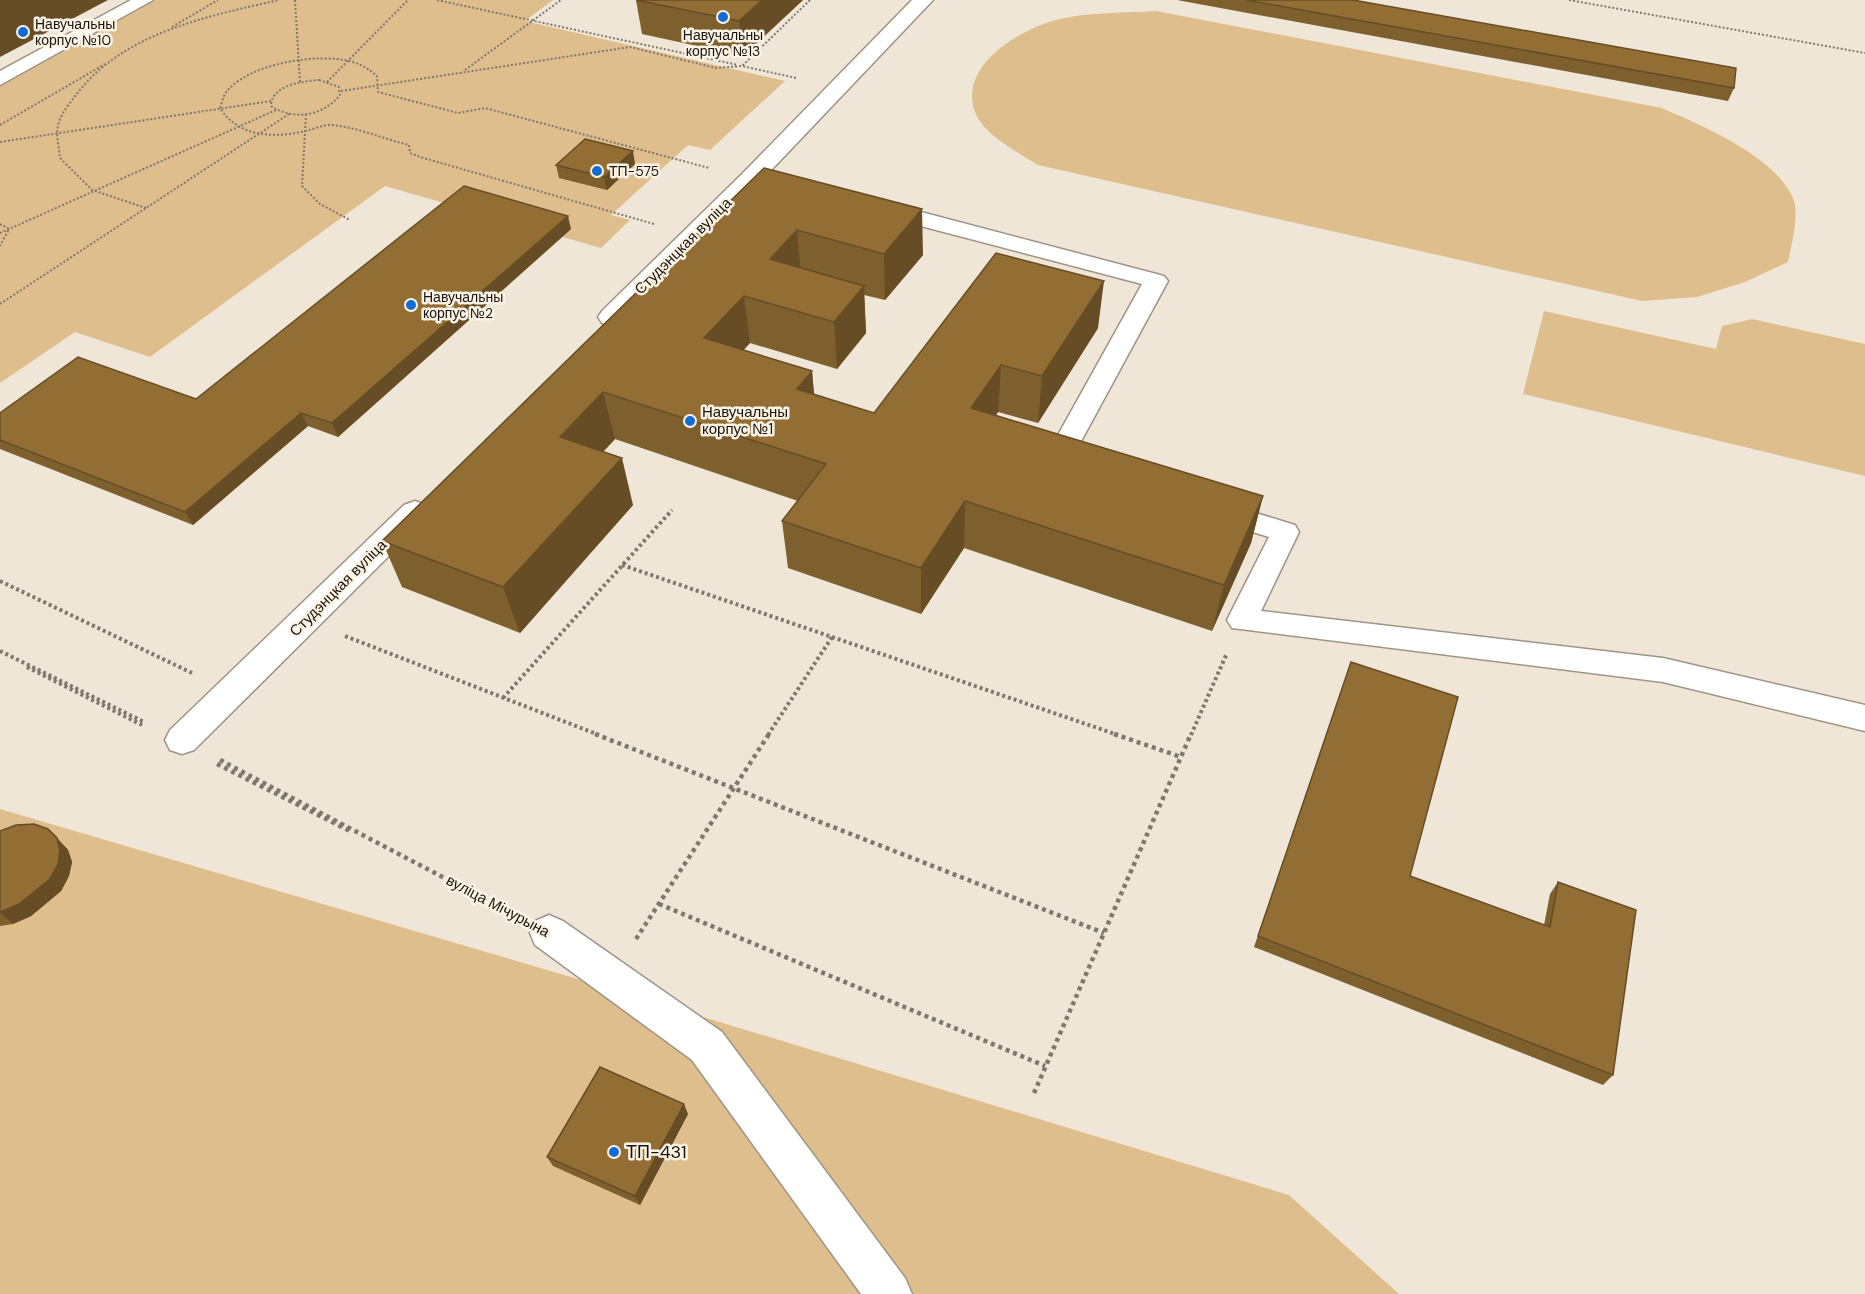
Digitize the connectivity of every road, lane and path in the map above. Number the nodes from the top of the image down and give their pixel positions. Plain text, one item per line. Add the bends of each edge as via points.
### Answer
1 (144, 0) edge
2 (218, 0) edge
3 (279, 0) edge
4 (295, 0) edge
5 (408, 0) edge
6 (437, 0) edge
7 (561, 0) edge
8 (810, 0) edge
9 (923, 0) edge
10 (1569, 0) edge
11 (532, 20) junction
12 (165, 32) junction
13 (1865, 53) edge
14 (116, 58) junction
15 (300, 60) junction
16 (350, 61) junction
17 (742, 66) junction
18 (464, 70) junction
19 (0, 79) edge
20 (327, 81) junction
21 (300, 82) junction
22 (378, 84) junction
23 (838, 87) junction
24 (340, 91) junction
25 (271, 101) junction
26 (220, 108) junction
27 (276, 111) junction
28 (289, 114) junction
29 (306, 114) junction
30 (0, 124) edge
31 (237, 127) junction
32 (306, 131) junction
33 (58, 133) junction
34 (258, 135) junction
35 (0, 142) edge
36 (760, 178) junction
37 (93, 190) junction
38 (857, 202) edge
39 (146, 208) junction
40 (350, 220) dead end
41 (0, 224) edge
42 (9, 229) junction
43 (0, 233) edge
44 (694, 235) junction
45 (0, 246) edge
46 (0, 304) edge
47 (592, 336) edge
48 (1091, 473) edge
49 (432, 495) edge
50 (1194, 504) edge
51 (672, 510) dead end
52 (622, 565) junction
53 (0, 581) edge
54 (1242, 620) junction
55 (305, 621) junction
56 (832, 637) junction
57 (0, 652) edge
58 (233, 692) junction
59 (503, 698) junction
60 (1865, 718) edge
61 (148, 728) dead end
62 (182, 740) junction
63 (1181, 758) junction
64 (211, 761) dead end
65 (734, 788) junction
66 (659, 904) junction
67 (549, 933) junction
68 (1104, 933) junction
69 (611, 978) junction
70 (1045, 1066) junction
71 (1034, 1093) dead end
72 (889, 1294) edge

1 - 19 lane
2 - 12 path
3 - 12 path
4 - 15 path
5 - 16 path
6 - 11 path
7 - 11 path
8 - 17 path
9 - 23 street, Студэнцкая вуліца
10 - 13 path
11 - 17 path
11 - 18 path
12 - 14 path
14 - 30 path
14 - 33 path via 78,90 58,125
15 - 16 path
15 - 21 path
15 - 26 path via 269,67 243,79 227,90
16 - 20 path
16 - 22 path via 377,76
17 - 18 path via 716,68 630,47
17 - 23 path
18 - 22 path
20 - 21 path
20 - 24 path
21 - 25 path via 280,90
22 - 24 path
22 - 36 path via 378,92 458,113 485,108
23 - 36 street, Студэнцкая вуліца
24 - 29 path via 333,104
25 - 26 path
25 - 27 path
26 - 31 path via 225,119
26 - 33 path
27 - 28 path
27 - 31 path
28 - 29 path
28 - 34 path
29 - 32 path
31 - 34 path
31 - 37 path
32 - 34 path
32 - 40 path via 302,186 320,204
32 - 44 path via 331,125 398,142 420,157
33 - 35 path
33 - 37 path via 60,158
34 - 39 path
36 - 44 street, Студэнцкая вуліца
37 - 39 path
37 - 42 path
38 - 48 lane via 1156,281 1056,462
39 - 46 path
41 - 42 path
42 - 43 path
42 - 45 path
44 - 47 street, Студэнцкая вуліца
49 - 55 street, Студэнцкая вуліца
50 - 54 lane via 1286,532
51 - 52 path
52 - 56 path
52 - 59 path
53 - 58 path
54 - 60 lane via 1663,670
54 - 63 path
55 - 58 street, Студэнцкая вуліца
55 - 59 path
56 - 63 path
56 - 65 path
57 - 61 path
57 - 62 path, вуліца Мічурына
58 - 62 street, Студэнцкая вуліца
59 - 65 path
62 - 67 path, вуліца Мічурына
63 - 68 path
64 - 67 path
65 - 66 path
65 - 68 path
66 - 69 path
66 - 70 path
67 - 69 street, вуліца Мічурына
68 - 70 path
69 - 72 street, вуліца Мічурына via 707,1046
70 - 71 path

